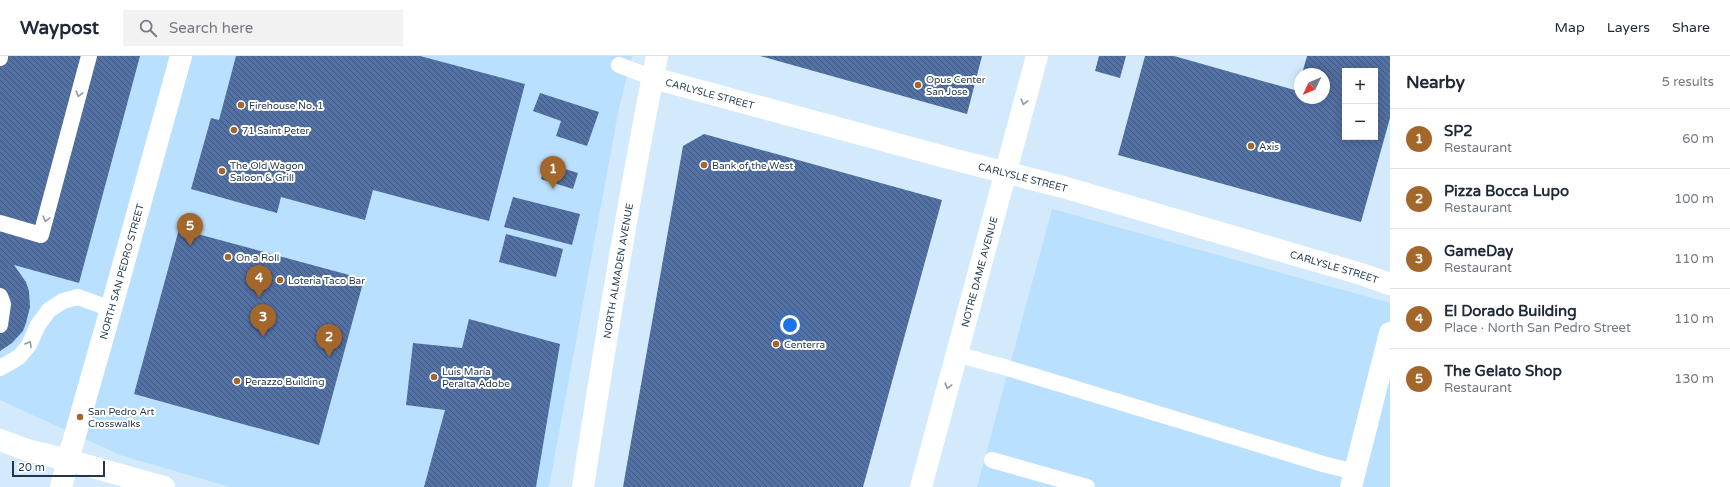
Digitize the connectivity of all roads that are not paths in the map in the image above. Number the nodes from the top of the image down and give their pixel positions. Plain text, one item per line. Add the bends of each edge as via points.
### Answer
1 (89, 56) edge
2 (181, 56) edge
3 (658, 56) edge
4 (1037, 56) edge
5 (619, 65) dead end
6 (653, 78) junction
7 (1006, 173) junction
8 (0, 223) edge
9 (1390, 284) edge
10 (0, 296) edge
11 (111, 309) junction
12 (0, 325) edge
13 (1390, 333) edge
14 (956, 354) junction
15 (0, 368) edge
16 (0, 440) edge
17 (68, 460) junction
18 (992, 460) dead end
19 (1353, 479) edge
20 (61, 487) edge
21 (164, 487) edge
22 (583, 487) edge
23 (922, 487) edge
24 (1087, 487) edge

1 -> 8 lane via 42,235
2 - 11 street, NORTH SAN PEDRO STREET
3 - 6 street, NORTH ALMADEN AVENUE
4 -> 7 street, NOTRE DAME AVENUE
5 - 6 lane
6 - 7 street, CARLYSLE STREET
6 - 22 street, NORTH ALMADEN AVENUE via 602,360
7 - 9 street, CARLYSLE STREET via 1101,198
7 - 14 street, NOTRE DAME AVENUE
10 - 12 lane via 3,304
15 -> 11 lane via 20,357 49,310 63,301 78,297
11 - 17 street, NORTH SAN PEDRO STREET
13 - 19 street
14 - 19 lane via 1324,464
14 -> 23 street, NOTRE DAME AVENUE
16 - 17 street
17 - 20 street, NORTH SAN PEDRO STREET
17 - 21 street
18 - 24 lane

